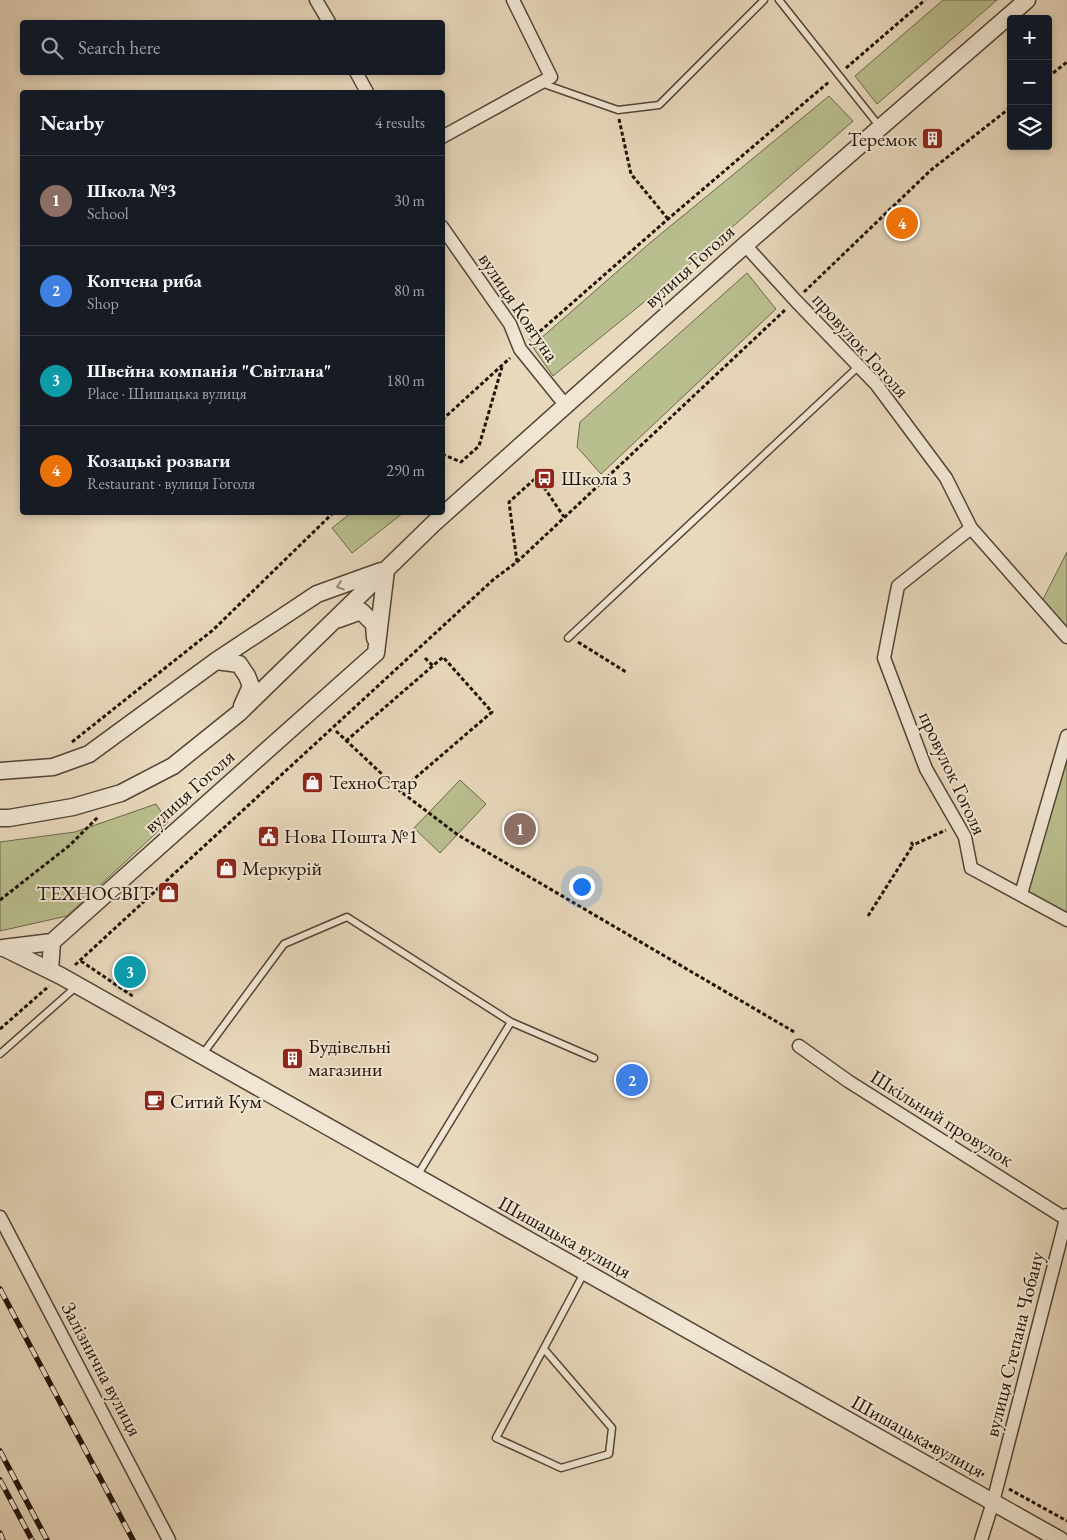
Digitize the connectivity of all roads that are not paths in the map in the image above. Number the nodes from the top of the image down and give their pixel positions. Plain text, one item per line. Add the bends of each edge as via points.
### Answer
1 (316, 0) edge
2 (513, 0) edge
3 (764, 0) edge
4 (779, 0) edge
5 (1027, 0) edge
6 (327, 20) edge
7 (358, 75) edge
8 (541, 82) junction
9 (365, 90) edge
10 (880, 128) junction
11 (445, 135) edge
12 (445, 231) edge
13 (745, 245) junction
14 (860, 365) junction
15 (566, 406) junction
16 (445, 513) edge
17 (443, 515) edge
18 (971, 528) junction
19 (386, 570) junction
20 (335, 620) junction
21 (1067, 637) edge
22 (568, 638) dead end
23 (376, 653) junction
24 (216, 661) junction
25 (239, 713) junction
26 (1067, 736) edge
27 (0, 771) edge
28 (0, 818) edge
29 (1021, 894) junction
30 (1067, 920) edge
31 (52, 942) junction
32 (2, 948) edge
33 (56, 973) junction
34 (78, 985) junction
35 (511, 1022) junction
36 (800, 1041) road end
37 (0, 1054) edge
38 (202, 1056) junction
39 (594, 1058) dead end
40 (416, 1177) junction
41 (0, 1216) edge
42 (1066, 1217) edge
43 (585, 1272) junction
44 (544, 1349) junction
45 (993, 1502) junction
46 (170, 1540) edge
47 (981, 1540) edge
48 (1060, 1540) edge

1 - 6 street
2 - 8 street via 551,77
3 - 8 lane via 658,105 618,110
4 - 10 lane
5 - 10 street, вулиця Гоголя
7 - 9 street
8 - 11 street
10 - 13 street, вулиця Гоголя
12 - 15 street, вулиця Ковтуна via 510,324 520,349
13 - 14 street, провулок Гоголя
13 - 15 street, вулиця Гоголя
14 - 18 street, провулок Гоголя via 946,478
14 - 22 lane
15 - 16 street, вулиця Гоголя
17 - 19 street, вулиця Гоголя
18 - 21 street, провулок Гоголя
18 - 29 street, провулок Гоголя via 898,586 884,658 926,769 966,837 971,868
19 - 20 street, вулиця Гоголя
19 - 23 street
19 -> 24 street, вулиця Гоголя via 317,594
20 - 23 street, вулиця Гоголя via 362,612 374,624
20 - 25 street, вулиця Гоголя
23 - 31 street, вулиця Гоголя
24 - 25 street, вулиця Гоголя via 239,664 247,676 251,686
24 - 27 street via 88,754 53,767
25 - 28 street, вулиця Гоголя via 174,766 121,793 73,807
26 - 29 street
29 - 30 street, провулок Гоголя
31 - 32 street
31 - 33 street
32 - 33 street, Шишацька вулиця
33 - 34 street, Шишацька вулиця
34 - 37 lane
34 - 38 street, Шишацька вулиця
35 - 38 lane via 347,917 284,944
35 - 39 lane
35 - 40 lane
36 - 42 street, Шкільний провулок via 848,1081
38 - 40 street, Шишацька вулиця
40 - 43 street, Шишацька вулиця
41 - 46 street, Залізнична вулиця
42 - 45 street, вулиця Степана Чобану
43 - 44 lane
43 - 45 street, Шишацька вулиця
44 - 44 lane via 496,1438 561,1468 609,1454 612,1428
45 - 47 street, вулиця Степана Чобану
45 - 48 street, Шишацька вулиця

